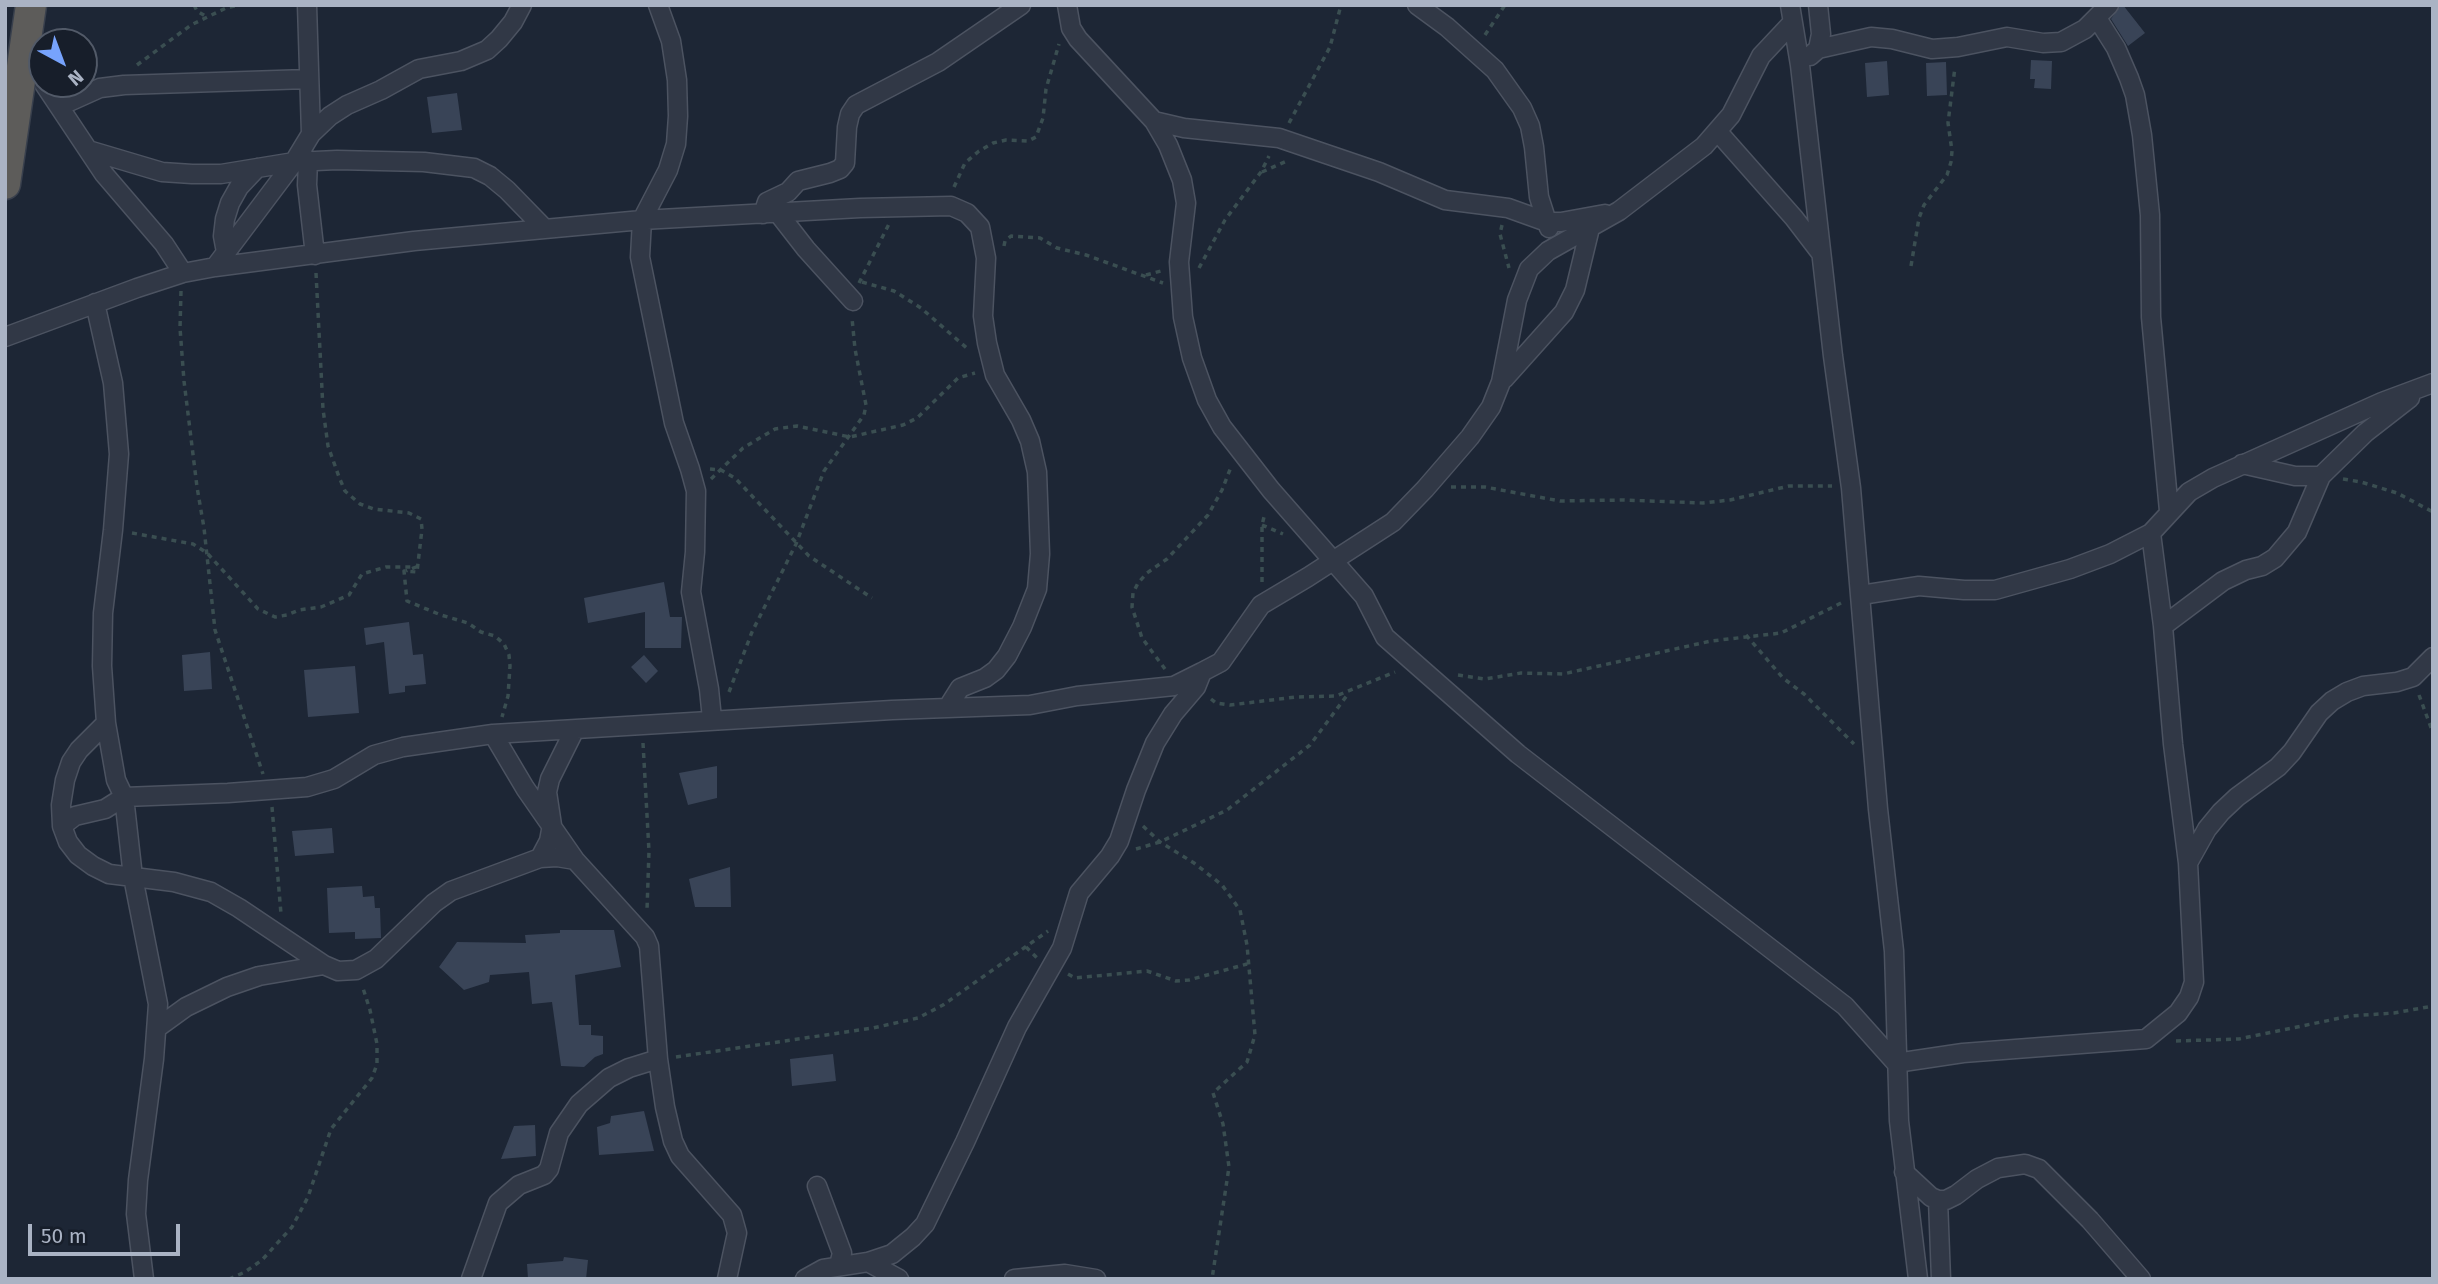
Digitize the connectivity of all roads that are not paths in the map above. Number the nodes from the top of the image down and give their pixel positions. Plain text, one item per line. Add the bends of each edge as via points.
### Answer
1 (31, 5) edge
2 (307, 5) edge
3 (522, 5) edge
4 (658, 5) edge
5 (1021, 5) edge
6 (1417, 5) edge
7 (1818, 5) edge
8 (1788, 11) edge
9 (1067, 12) edge
10 (2103, 12) edge
11 (1818, 49) junction
12 (23, 57) junction
13 (28, 64) edge
14 (1800, 65) junction
15 (308, 79) junction
16 (54, 98) edge
17 (60, 106) junction
18 (1154, 121) junction
19 (1718, 132) junction
20 (311, 134) junction
21 (88, 150) junction
22 (301, 161) junction
23 (257, 168) junction
24 (5, 184) edge
25 (1619, 211) junction
26 (770, 213) junction
27 (642, 220) junction
28 (1546, 222) junction
29 (1590, 228) junction
30 (545, 229) junction
31 (1557, 245) junction
32 (1820, 253) junction
33 (315, 255) junction
34 (220, 259) junction
35 (183, 273) junction
36 (853, 301) road end
37 (95, 303) junction
38 (5, 337) edge
39 (1502, 382) junction
40 (2432, 383) edge
41 (2242, 464) junction
42 (2321, 476) junction
43 (2169, 511) junction
44 (2151, 533) junction
45 (1332, 561) junction
46 (1861, 595) junction
47 (2163, 626) junction
48 (2433, 657) edge
49 (1199, 680) junction
50 (948, 707) junction
51 (714, 719) junction
52 (106, 723) junction
53 (574, 731) junction
54 (493, 734) junction
55 (124, 797) junction
56 (552, 825) junction
57 (62, 826) junction
58 (540, 858) junction
59 (575, 860) junction
60 (2188, 863) junction
61 (133, 877) junction
62 (324, 965) junction
63 (157, 1028) junction
64 (658, 1059) junction
65 (1896, 1063) junction
66 (1905, 1172) junction
67 (817, 1186) dead end
68 (1938, 1200) junction
69 (869, 1262) junction
70 (839, 1265) junction
71 (144, 1279) edge
72 (471, 1279) edge
73 (727, 1279) edge
74 (805, 1279) edge
75 (899, 1279) edge
76 (1014, 1279) edge
77 (1096, 1279) edge
78 (1918, 1279) edge
79 (1941, 1279) edge
80 (2141, 1279) edge

1 - 12 highway
2 - 15 street
3 - 20 street via 487,50 461,61 419,69 347,105
4 - 27 street via 671,41 677,80 676,144
5 - 26 street via 938,62 856,105 847,127 845,163 830,173 798,181 767,202
6 - 28 street via 1484,59 1509,88 1530,126
7 - 11 street
8 - 14 street
8 - 19 street
9 - 18 street via 1071,28 1090,53
10 - 11 street via 2061,42 2007,37 1931,49 1871,37
10 - 43 street via 2136,95 2143,135 2151,317
11 - 14 street
12 - 13 street
12 - 24 highway
14 - 32 street
15 - 17 street via 124,85 100,89
15 - 20 street
16 - 17 street
17 - 21 street
18 - 28 street via 1279,138 1445,200 1508,208
18 - 45 street via 1173,156 1186,203 1179,262 1187,339 1197,376 1235,444
19 - 25 street
19 - 32 street
20 - 22 street
21 - 23 street via 162,172 221,174
21 - 35 street
22 - 23 street
22 - 30 street via 424,162 474,168 507,190
22 - 33 street
22 - 34 street
23 - 34 street via 230,203
25 - 28 street
25 - 29 street
26 - 27 street
26 - 36 street
26 - 50 street via 950,206 967,213 980,227 986,258 983,316 993,366 1030,441 1037,472 1040,555 1037,589 1022,627 996,670 960,688
27 - 30 street
27 - 51 street via 644,280 674,423 696,491 691,592
28 - 31 street
29 - 31 street
29 - 39 street via 1575,290 1564,312
30 - 33 street
31 - 39 street via 1537,259 1517,300
32 - 46 street
33 - 34 street
34 - 35 street
35 - 37 street
37 - 38 street
37 - 52 street via 106,345 119,454 103,612
39 - 45 street via 1471,437 1425,489 1393,522
40 - 41 street
40 - 42 street via 2365,433
41 - 42 street via 2295,477
41 - 43 street via 2189,492
42 - 47 street via 2297,532 2275,558 2222,581
43 - 44 street
44 - 46 street via 2080,565 1995,590 1919,586
44 - 47 street
45 - 49 street via 1253,613 1222,662
45 - 65 street via 1364,596 1385,637 1518,754 1845,1006
46 - 65 street via 1894,951
47 - 60 street
48 - 60 street via 2413,677 2363,686 2332,701 2278,767 2221,812
49 - 50 street via 1030,705
49 - 69 street via 1155,743 1119,841 1079,893 1052,967 1017,1027 925,1224 892,1254
50 - 51 street
51 - 53 street
52 - 55 street via 116,779
52 - 57 street via 71,762 61,805
53 - 54 street
53 - 56 street via 550,779 547,792
54 - 55 street via 374,755 334,779 307,787
54 - 56 street
55 - 57 street via 105,809 75,816
55 - 61 street
56 - 58 street
56 - 59 street
57 - 61 street via 68,842 93,866
58 - 59 street
58 - 62 street via 451,891 376,959 356,970 338,971
59 - 64 street via 645,936
60 - 65 street via 2194,982 2178,1013 2146,1039 1963,1053
61 - 62 street via 211,892
61 - 63 street via 156,985
62 - 63 street via 259,976 227,987
63 - 71 street via 136,1214
64 - 72 street via 609,1078 579,1104 559,1133 550,1169 498,1203
64 - 73 street via 673,1141 686,1163 732,1215 737,1233
65 - 66 street
66 - 68 street
66 - 78 street
67 - 70 street via 842,1253
68 - 79 street
68 - 80 street via 1947,1200 1998,1168 2025,1164 2039,1169
69 - 70 street
69 - 75 street
70 - 74 street
76 - 77 street via 1065,1273

